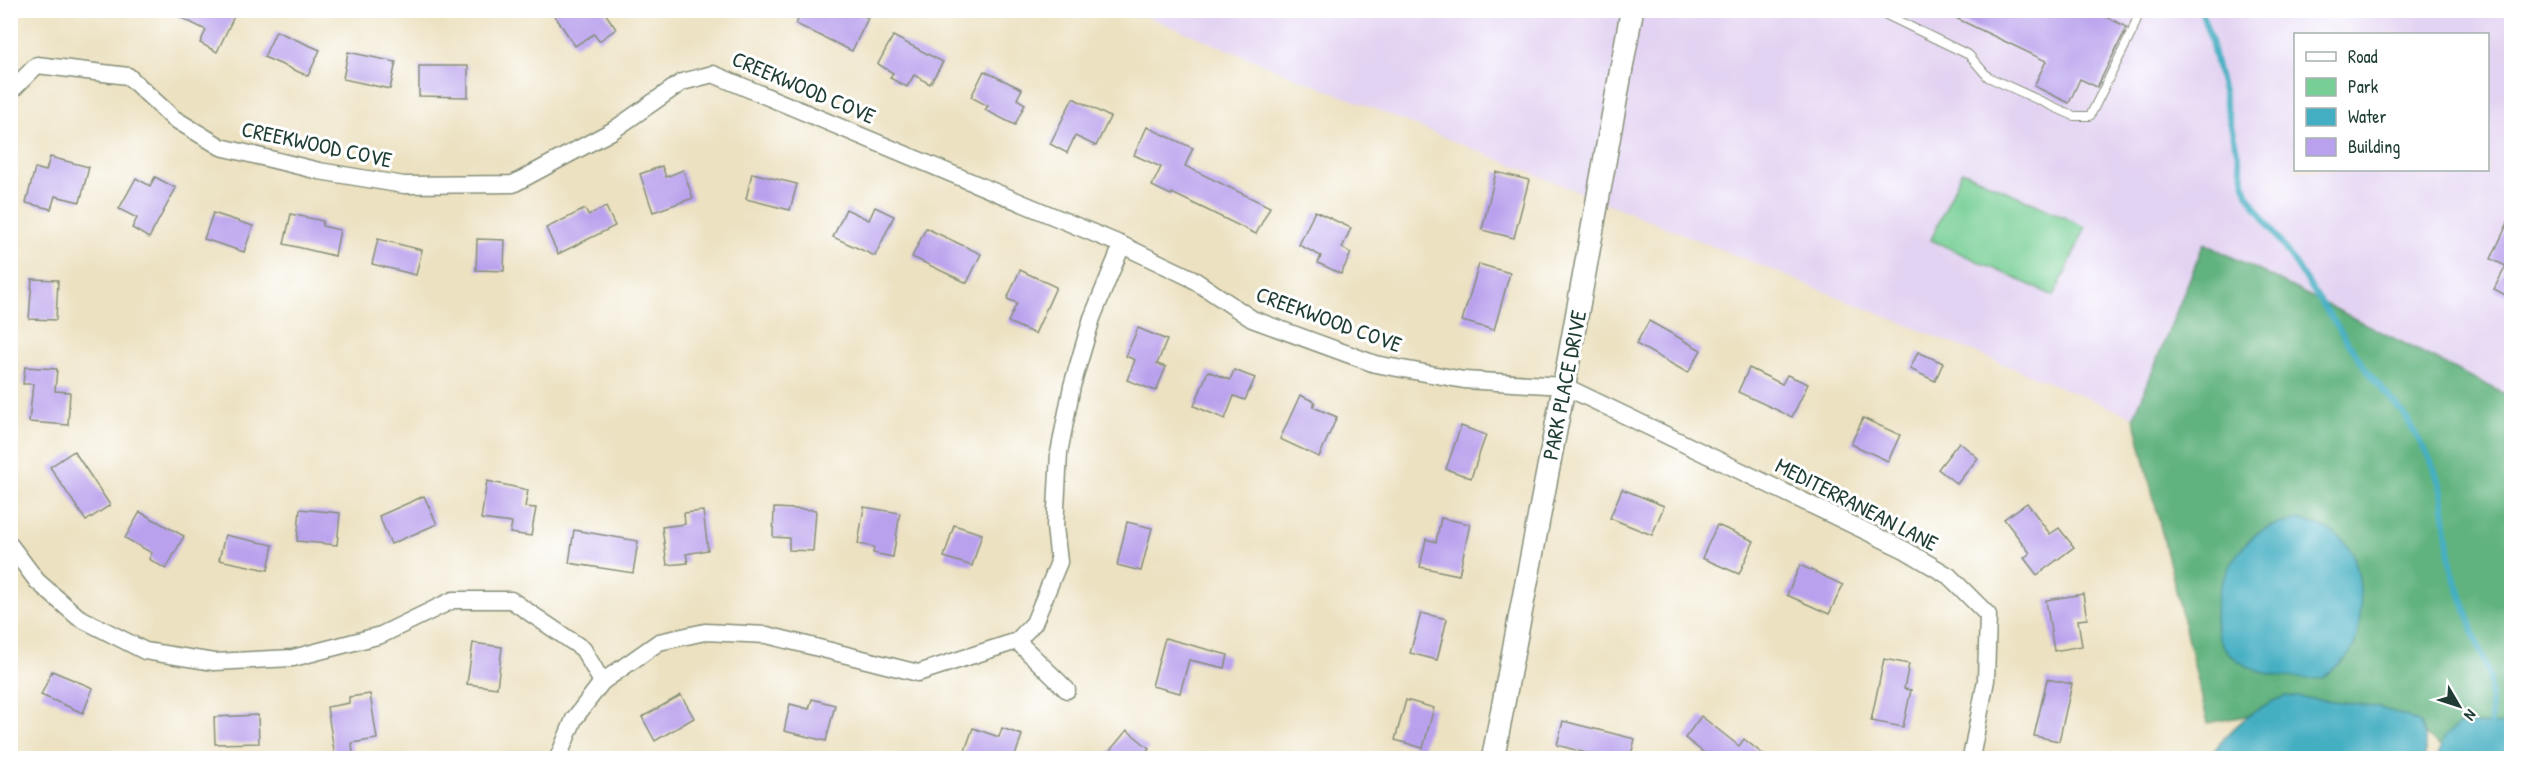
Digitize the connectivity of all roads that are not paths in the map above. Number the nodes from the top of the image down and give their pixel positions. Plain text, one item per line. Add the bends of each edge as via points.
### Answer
1 (1632, 10) edge
2 (2140, 10) edge
3 (1880, 11) edge
4 (10, 92) edge
5 (1122, 244) junction
6 (1564, 386) junction
7 (10, 545) edge
8 (1017, 641) junction
9 (602, 682) junction
10 (1067, 690) dead end
11 (558, 759) edge
12 (1493, 759) edge
13 (1971, 759) edge

1 - 6 street, PARK PLACE DRIVE
2 - 3 lane via 2090,116 2074,116 1988,77 1969,55
4 - 5 street, CREEKWOOD COVE via 37,65 128,76 173,118 221,147 319,171 404,185 513,184 612,131 682,82 713,74
5 - 6 street, CREEKWOOD COVE via 1191,278 1252,319 1375,364 1464,380
5 - 8 street via 1092,318 1070,397 1059,464 1055,527 1059,562 1034,623
6 - 12 street, PARK PLACE DRIVE
6 - 13 street, MEDITERRANEAN LANE via 1905,550 1949,576 1988,615 1986,680
7 - 9 street via 36,581 78,617 145,651 214,662 293,658 381,635 453,600 511,600 583,648
8 - 9 street via 918,673 767,634 705,632 659,642
8 - 10 street
9 - 11 street via 574,719

